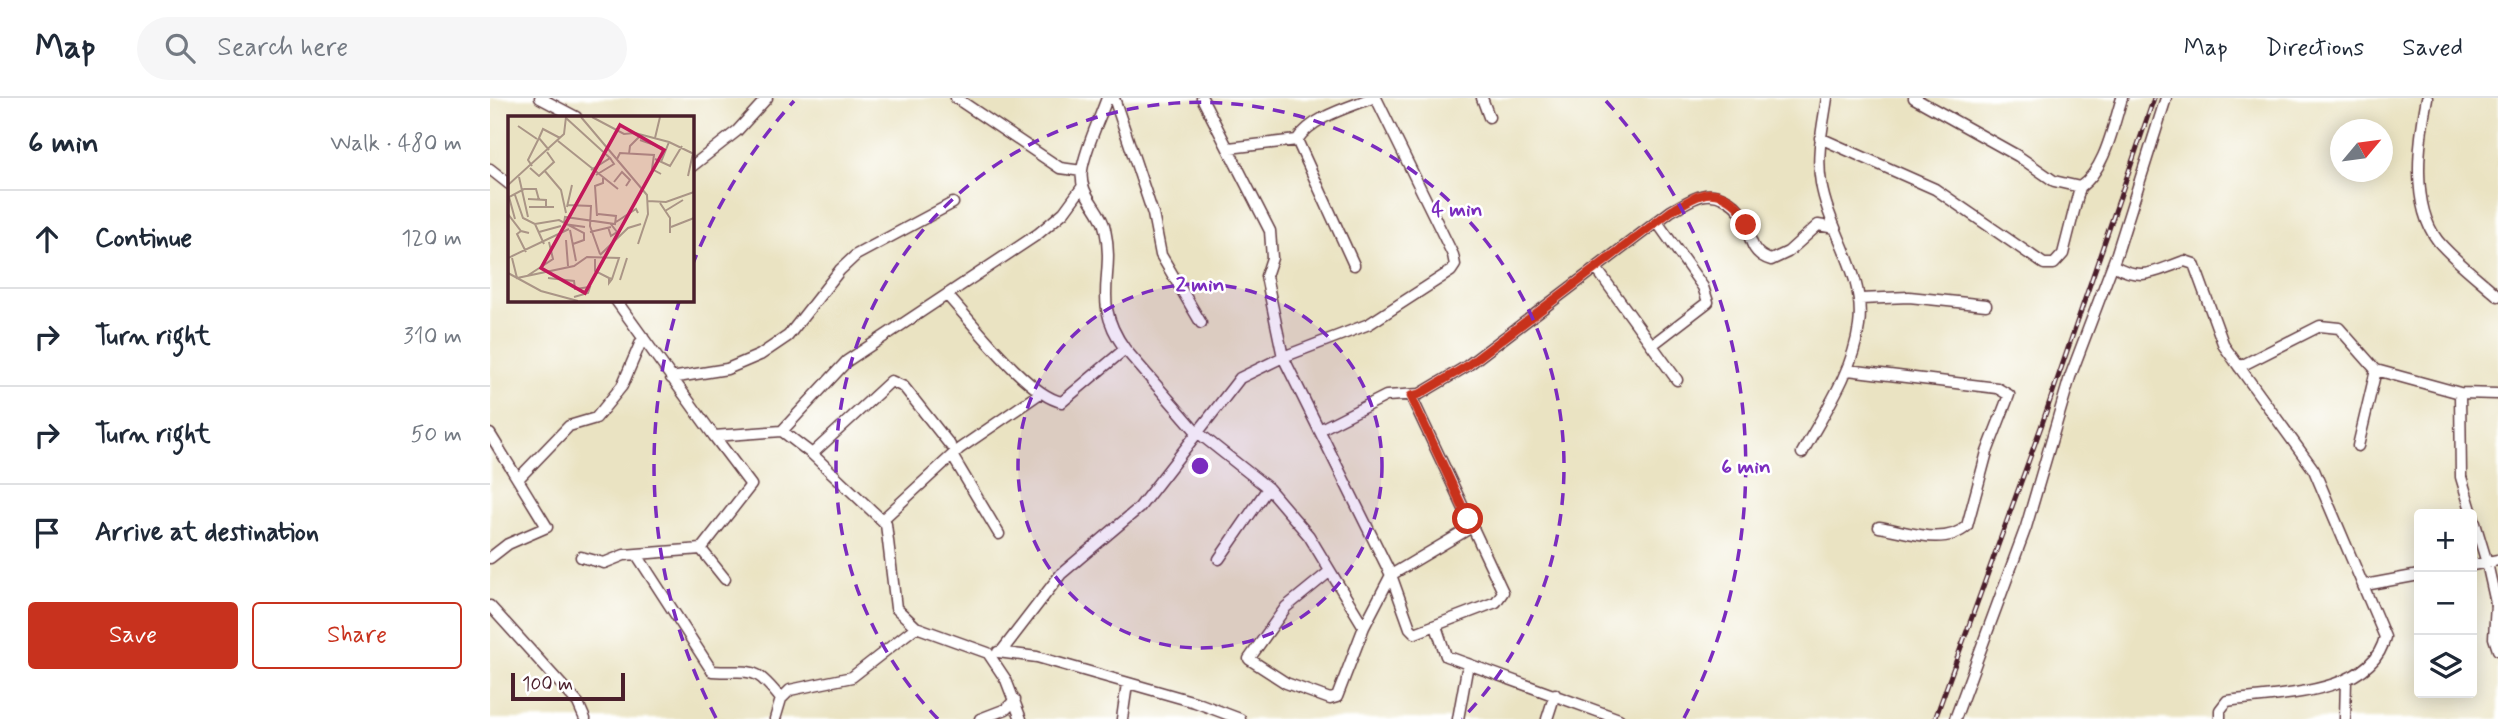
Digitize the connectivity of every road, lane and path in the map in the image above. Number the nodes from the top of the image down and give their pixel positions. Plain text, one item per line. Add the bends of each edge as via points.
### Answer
1 (540, 98) edge
2 (767, 98) edge
3 (956, 98) edge
4 (1107, 98) edge
5 (1114, 98) edge
6 (1202, 98) edge
7 (1374, 98) edge
8 (1482, 98) edge
9 (1827, 98) edge
10 (1914, 98) edge
11 (2122, 98) edge
12 (2166, 98) edge
13 (2427, 98) edge
14 (574, 116) edge
15 (1489, 117) dead end
16 (1820, 138) junction
17 (1297, 140) junction
18 (1230, 148) junction
19 (693, 165) edge
20 (490, 169) edge
21 (1082, 170) junction
22 (508, 183) edge
23 (1083, 186) junction
24 (2080, 187) junction
25 (953, 203) dead end
26 (1657, 222) junction
27 (1835, 228) junction
28 (1354, 265) dead end
29 (2112, 265) junction
30 (1596, 268) junction
31 (947, 295) junction
32 (2498, 296) edge
33 (1860, 299) junction
34 (616, 301) edge
35 (1986, 305) dead end
36 (1201, 323) dead end
37 (643, 337) junction
38 (1651, 345) junction
39 (1125, 349) junction
40 (1283, 357) junction
41 (2239, 367) junction
42 (1848, 370) junction
43 (2376, 370) junction
44 (671, 378) junction
45 (1677, 380) dead end
46 (2460, 393) junction
47 (1039, 394) junction
48 (2498, 394) edge
49 (1411, 396) junction
50 (1319, 430) junction
51 (782, 431) junction
52 (1196, 431) junction
53 (490, 434) edge
54 (714, 436) junction
55 (2358, 446) dead end
56 (951, 451) junction
57 (1802, 453) dead end
58 (812, 454) junction
59 (518, 478) junction
60 (1268, 488) junction
61 (882, 520) junction
62 (1472, 527) junction
63 (1879, 527) dead end
64 (999, 534) dead end
65 (701, 550) junction
66 (637, 555) junction
67 (580, 557) dead end
68 (490, 558) edge
69 (1219, 559) dead end
70 (2493, 561) edge
71 (1329, 572) junction
72 (1391, 576) junction
73 (2414, 576) edge
74 (724, 579) dead end
75 (2365, 584) junction
76 (490, 606) edge
77 (1436, 625) junction
78 (916, 627) junction
79 (1364, 627) junction
80 (2498, 650) edge
81 (1001, 652) junction
82 (988, 653) junction
83 (1468, 664) junction
84 (2346, 680) junction
85 (1127, 684) junction
86 (1555, 694) junction
87 (781, 699) junction
88 (1015, 700) junction
89 (1006, 714) edge
90 (585, 719) edge
91 (775, 719) edge
92 (980, 719) edge
93 (1021, 719) edge
94 (1122, 719) edge
95 (1240, 719) edge
96 (1458, 719) edge
97 (1547, 719) edge
98 (1619, 719) edge
99 (1955, 719) edge
100 (2220, 719) edge
101 (2345, 719) edge

1 - 14 street
2 - 19 street via 737,131
3 - 21 street via 1060,168
4 - 21 street
5 - 36 street via 1153,214 1161,255
6 - 18 street
7 - 17 street via 1331,115
7 - 40 street via 1455,265 1369,324
8 - 15 street
9 - 16 street
10 - 24 street via 2054,181
11 - 24 street via 2102,153
12 - 29 street
13 - 32 street via 2420,193 2427,218 2437,240
16 - 24 street via 1935,189 2044,264 2054,264 2063,254
16 - 27 street via 1820,181
17 - 18 street
17 - 28 street
18 - 40 street via 1270,232 1272,258 1266,276
20 - 22 street
21 - 23 street
23 - 31 street via 1064,212 1038,234
23 - 39 street via 1105,226 1106,317
25 - 44 street via 856,255 788,336 760,355 727,369
26 - 27 street via 1702,194 1713,193 1738,205 1754,246 1771,260 1788,252 1818,225
26 - 30 street
26 - 38 street via 1703,287 1708,302
27 - 33 street
29 - 41 street via 2125,272 2151,275 2185,261 2194,264 2224,346
29 - 99 street via 2070,377 2026,527
30 - 38 street
30 - 49 street via 1467,366
31 - 47 street
31 - 51 street via 847,361
33 - 35 street via 1909,297
33 - 42 street via 1859,327
34 - 37 street
37 - 44 street
37 - 59 street via 622,386 596,418 569,426
38 - 45 street
39 - 47 street via 1062,402
39 - 52 street
40 - 50 street
40 - 52 street via 1240,378
41 - 43 street via 2320,326 2332,325
41 - 75 street via 2314,470
42 - 57 street
42 - 63 street via 1997,388 2009,395 1987,452 1967,526 1951,537
43 - 46 street
43 - 55 street
44 - 54 street
46 - 48 street
46 - 70 street via 2461,477
47 - 56 street
49 - 50 street via 1376,399
49 - 62 street
50 - 72 street
51 - 54 street
51 - 58 street
52 - 60 street
52 - 81 street via 1139,508 1061,574
53 - 59 street
54 - 65 street via 751,485
56 - 58 street via 904,387 891,381
56 - 61 street
56 - 64 street
58 - 61 street
59 - 68 street via 547,527 508,544
60 - 69 street
60 - 71 street via 1309,536
61 - 78 street via 896,608
62 - 72 street
62 - 77 street via 1503,592 1496,602
65 - 66 street
65 - 74 street
66 - 67 street via 604,563
66 - 87 street via 712,671 751,670 764,677
70 - 80 street
71 - 79 street
71 - 79 street via 1286,607 1249,659 1286,683 1330,699 1337,697
72 - 77 street via 1410,628 1415,633
72 - 79 street
73 - 75 street
75 - 84 street via 2385,637 2372,661
76 - 90 street via 578,703
77 - 83 street via 1446,656
78 - 82 street
78 - 87 street via 852,677 790,690
81 - 82 street
81 - 85 street via 1037,657
82 - 88 street
83 - 86 street
83 - 96 street
84 - 100 street via 2310,692 2227,701
84 - 101 street
85 - 94 street
85 - 95 street
86 - 97 street
86 - 98 street
87 - 91 street
88 - 89 street
88 - 93 street
89 - 92 street

